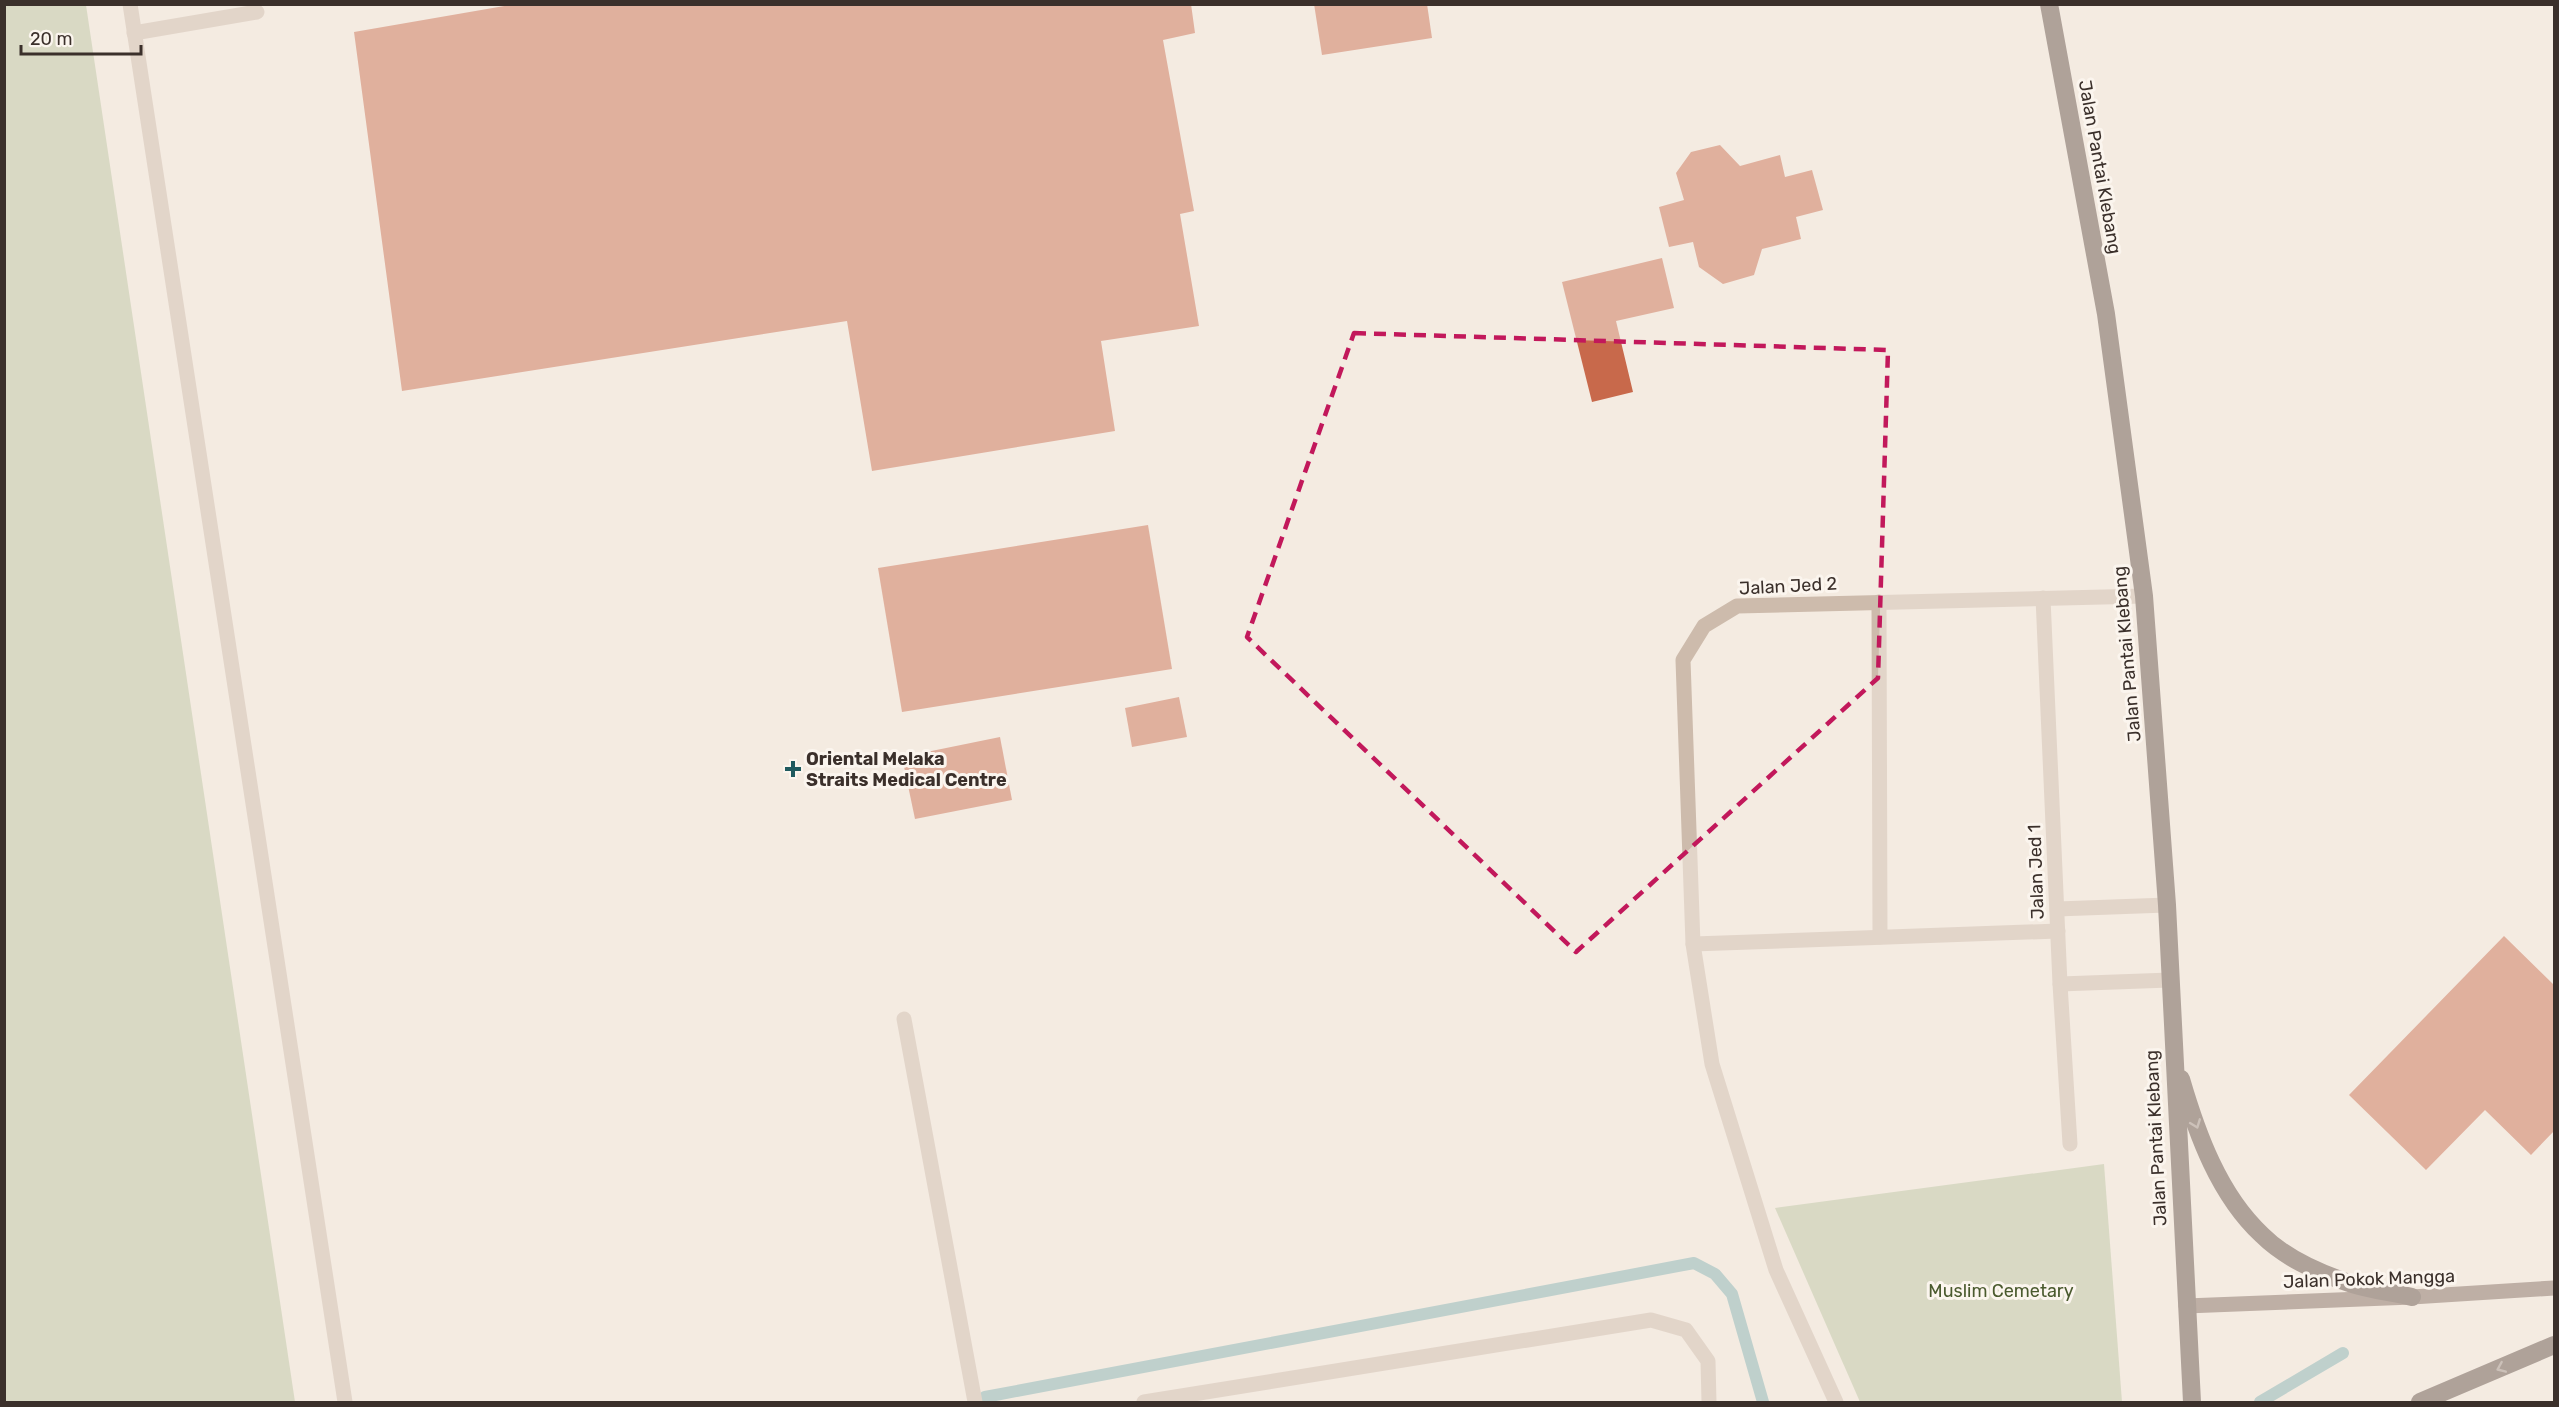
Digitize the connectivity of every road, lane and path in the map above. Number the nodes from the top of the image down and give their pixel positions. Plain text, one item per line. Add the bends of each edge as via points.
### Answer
1 (130, 4) edge
2 (2049, 4) edge
3 (257, 12) dead end
4 (134, 33) junction
5 (2144, 596) junction
6 (2043, 598) junction
7 (1879, 602) junction
8 (2167, 905) junction
9 (2057, 909) junction
10 (2058, 931) junction
11 (1880, 937) junction
12 (1693, 944) junction
13 (2170, 980) junction
14 (2060, 984) junction
15 (904, 1019) dead end
16 (2172, 1048) junction
17 (2070, 1144) dead end
18 (2554, 1288) edge
19 (2412, 1297) junction
20 (2186, 1306) junction
21 (2554, 1345) edge
22 (345, 1402) edge
23 (975, 1402) edge
24 (1144, 1402) edge
25 (1709, 1402) edge
26 (1836, 1402) edge
27 (2192, 1402) edge
28 (2420, 1402) edge

1 - 4 street
2 - 5 highway, Jalan Pantai Klebang via 2106,314
3 - 4 street
4 - 22 street
5 - 6 street, Jalan Jed 2
5 - 8 highway, Jalan Pantai Klebang
6 - 7 street, Jalan Jed 2
6 - 9 street, Jalan Jed 1
7 - 11 street
7 - 12 street, Jalan Jed 2 via 1737,606 1704,626 1683,660
8 - 9 street
8 - 13 highway, Jalan Pantai Klebang
9 - 10 street, Jalan Jed 1
10 - 11 street
10 - 14 street, Jalan Jed 1
11 - 12 street
12 - 26 street, Jalan Jed 2 via 1712,1064 1776,1270
13 - 14 street
13 - 16 highway, Jalan Pantai Klebang
14 - 17 street, Jalan Jed 1
15 - 23 street
16 -> 19 highway via 2211,1163 2235,1203 2262,1236 2313,1269 2351,1284
16 - 20 highway, Jalan Pantai Klebang
18 - 19 main road, Jalan Pokok Mangga
19 - 20 main road, Jalan Pokok Mangga
20 - 27 highway, Jalan Pantai Klebang
21 -> 28 highway
24 - 25 street via 1651,1320 1686,1330 1708,1361

